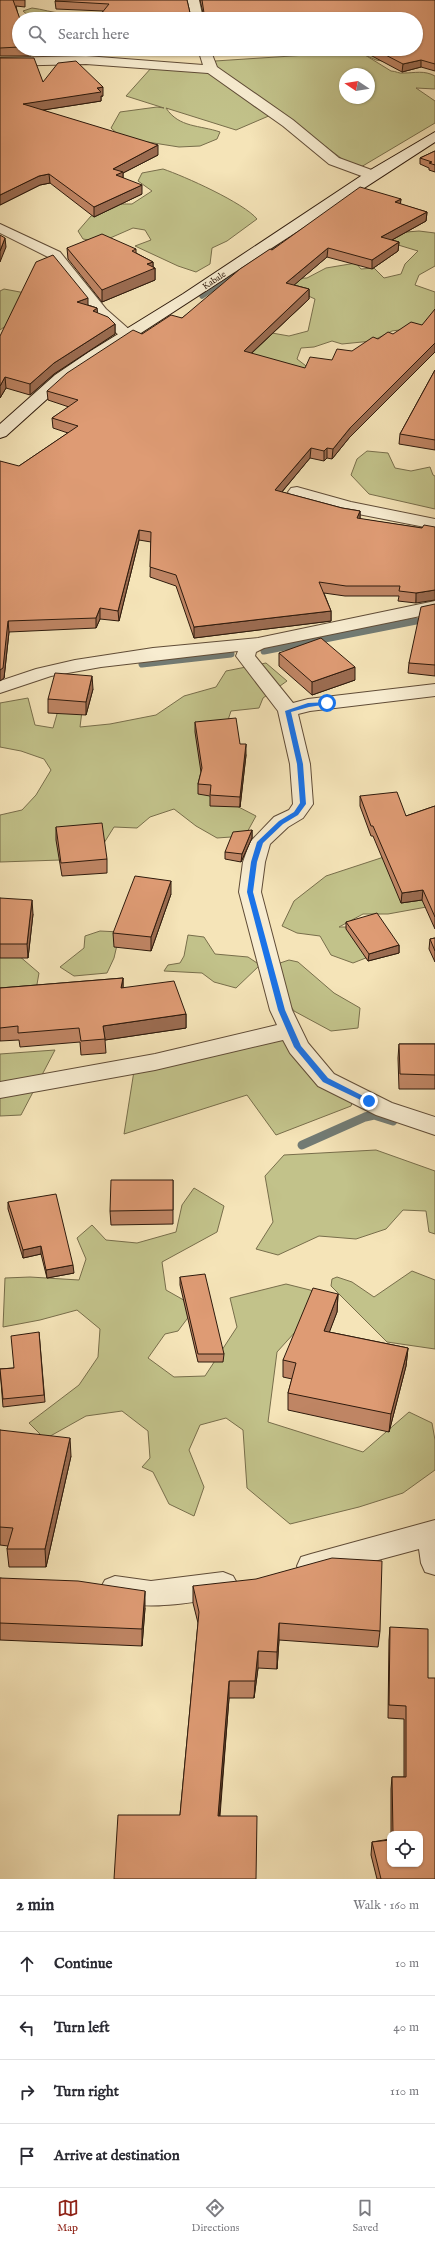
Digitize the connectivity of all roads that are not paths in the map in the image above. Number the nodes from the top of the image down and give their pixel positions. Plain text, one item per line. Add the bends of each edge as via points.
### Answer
1 (192, 0) edge
2 (195, 12) edge
3 (206, 56) edge
4 (0, 62) edge
5 (211, 69) junction
6 (435, 136) edge
7 (372, 175) junction
8 (0, 228) edge
9 (126, 334) junction
10 (0, 433) edge
11 (297, 492) dead end
12 (435, 524) edge
13 (435, 607) edge
14 (258, 644) junction
15 (0, 687) edge
16 (435, 690) edge
17 (288, 711) junction
18 (290, 1030) junction
19 (0, 1090) edge
20 (435, 1126) edge
21 (433, 1532) edge
22 (435, 1562) edge
23 (286, 1573) edge
24 (247, 1582) edge
25 (90, 1585) edge

1 - 2 street
3 - 5 street
4 - 5 street via 86,60
5 - 7 street via 288,123 334,161
6 - 7 street, Kabale
7 - 9 street, Kabale via 188,297
8 - 9 street via 55,255 101,312
9 - 10 street, Kabale via 61,378
11 - 12 street via 348,507
13 - 14 street
14 - 15 street via 185,650 48,671
14 - 17 street via 248,649 245,656
16 - 17 street via 308,705
17 - 18 street via 300,764 303,804 296,814 281,822 260,842 250,892 282,1010
18 - 19 street via 155,1062
18 - 20 street via 298,1047 326,1080 384,1109
21 - 22 street
21 - 23 street
24 - 25 street via 151,1594

